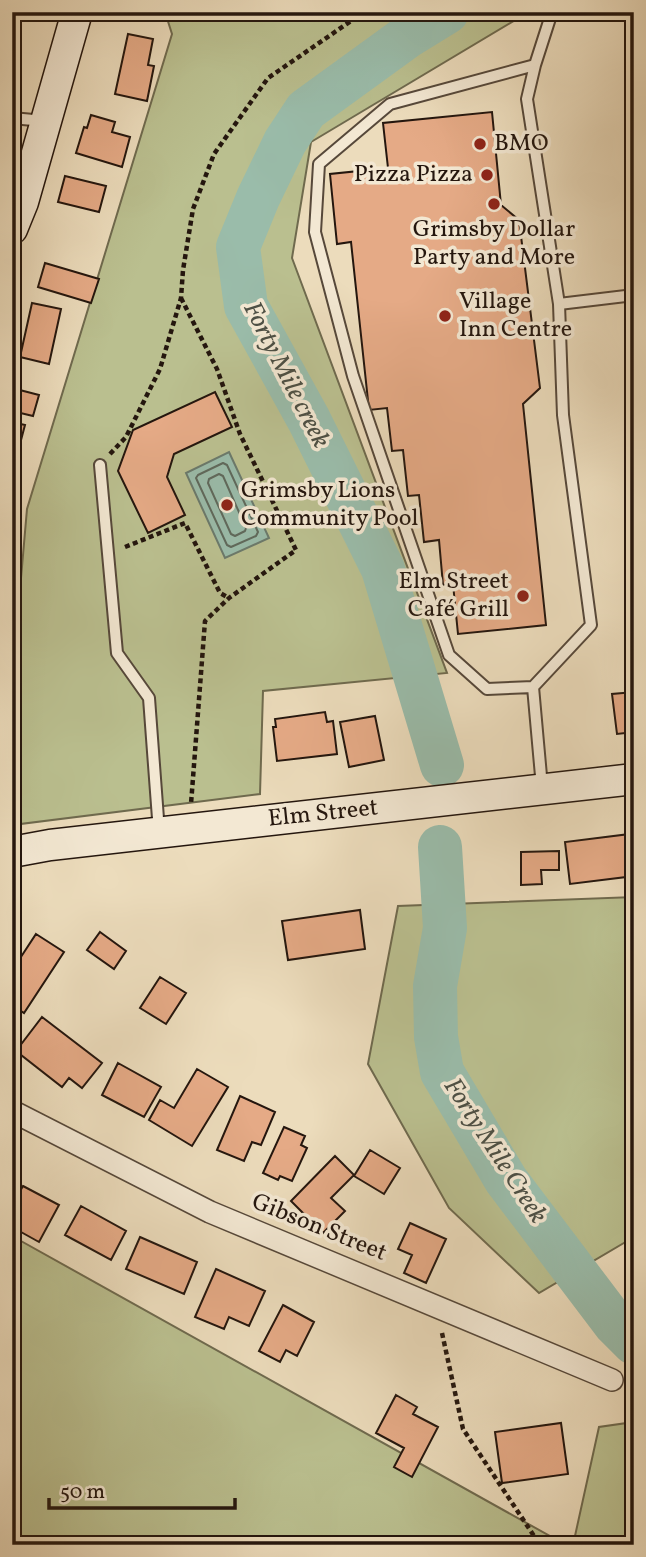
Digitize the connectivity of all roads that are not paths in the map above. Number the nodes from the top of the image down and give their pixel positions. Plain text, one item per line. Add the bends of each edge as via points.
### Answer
1 (77, 12) edge
2 (552, 12) edge
3 (535, 65) junction
4 (12, 118) edge
5 (47, 121) junction
6 (12, 229) edge
7 (634, 295) edge
8 (559, 304) junction
9 (100, 465) road end
10 (533, 687) junction
11 (634, 779) edge
12 (542, 790) junction
13 (159, 832) junction
14 (12, 852) edge
15 (12, 1111) edge
16 (612, 1380) dead end

1 - 5 main road
2 - 3 lane
3 - 8 lane via 527,99
3 - 10 lane via 390,104 319,164 315,232 353,376 449,655 487,689
4 - 5 lane
5 - 6 main road
7 - 8 lane
8 - 10 lane via 563,415 591,625
9 - 13 lane via 117,653 149,698
10 - 12 lane
11 - 12 main road, Elm Street
12 - 13 main road, Elm Street
13 - 14 main road, Elm Street
15 - 16 street, Gibson Street via 210,1212

